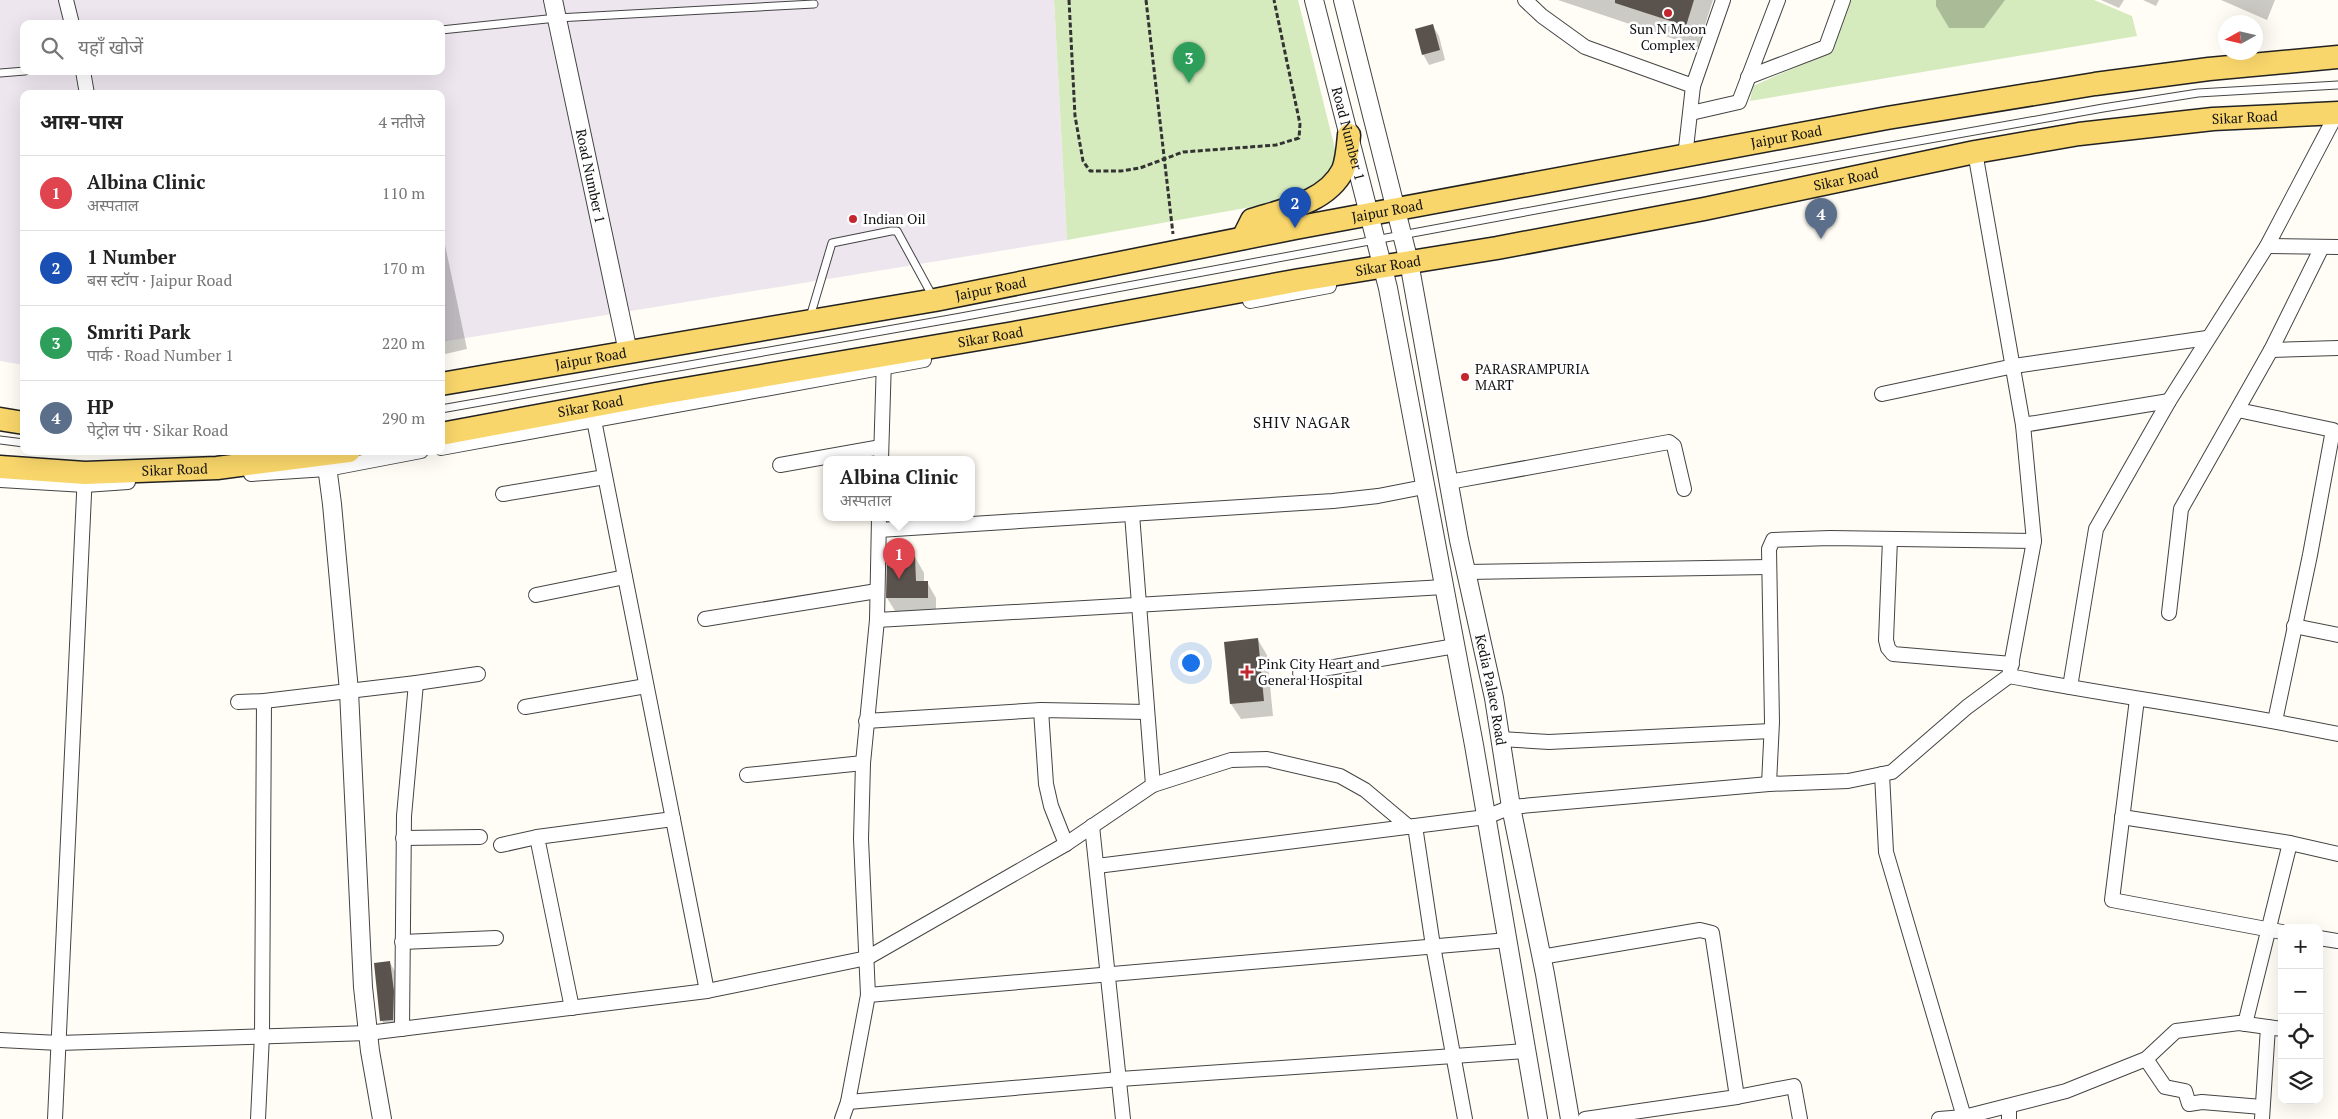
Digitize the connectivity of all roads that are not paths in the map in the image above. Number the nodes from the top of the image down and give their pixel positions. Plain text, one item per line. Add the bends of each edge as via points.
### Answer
1 (66, 0) edge
2 (553, 0) edge
3 (1314, 0) edge
4 (1343, 0) edge
5 (1525, 0) edge
6 (1723, 0) edge
7 (1778, 0) edge
8 (1843, 0) edge
9 (814, 4) dead end
10 (557, 18) junction
11 (71, 20) edge
12 (445, 30) edge
13 (2338, 57) edge
14 (20, 71) edge
15 (0, 73) edge
16 (83, 75) edge
17 (1748, 77) junction
18 (2338, 85) edge
19 (1692, 86) junction
20 (86, 90) edge
21 (1691, 113) junction
22 (2338, 113) edge
23 (1349, 135) junction
24 (1975, 152) junction
25 (1686, 157) junction
26 (1398, 210) junction
27 (1370, 214) junction
28 (1403, 234) junction
29 (1243, 238) junction
30 (1376, 240) junction
31 (2267, 246) junction
32 (2322, 247) junction
33 (2338, 247) edge
34 (1409, 262) junction
35 (1383, 272) junction
36 (934, 300) junction
37 (810, 320) junction
38 (2207, 338) junction
39 (2338, 348) edge
40 (2271, 350) junction
41 (628, 352) junction
42 (884, 361) junction
43 (2014, 366) junction
44 (445, 383) edge
45 (1882, 394) dead end
46 (2169, 401) junction
47 (445, 408) edge
48 (2238, 410) junction
49 (593, 413) junction
50 (0, 419) edge
51 (20, 422) edge
52 (2023, 425) junction
53 (445, 433) edge
54 (0, 440) edge
55 (20, 442) edge
56 (445, 447) edge
57 (881, 454) edge
58 (367, 455) edge
59 (863, 456) edge
60 (326, 458) edge
61 (823, 460) edge
62 (780, 465) dead end
63 (605, 476) junction
64 (2, 477) edge
65 (85, 479) junction
66 (1449, 482) junction
67 (1424, 487) junction
68 (1684, 489) dead end
69 (503, 494) dead end
70 (1132, 514) junction
71 (975, 520) edge
72 (955, 521) edge
73 (879, 524) edge
74 (1890, 539) junction
75 (2034, 541) junction
76 (1769, 567) junction
77 (1467, 572) junction
78 (625, 577) junction
79 (1444, 587) junction
80 (877, 591) junction
81 (536, 595) dead end
82 (1139, 603) junction
83 (2169, 613) dead end
84 (705, 619) dead end
85 (876, 620) junction
86 (2294, 626) junction
87 (2338, 635) edge
88 (1455, 646) junction
89 (2010, 670) junction
90 (1300, 673) dead end
91 (478, 674) dead end
92 (416, 683) junction
93 (646, 686) junction
94 (2070, 688) junction
95 (348, 691) junction
96 (2137, 699) junction
97 (264, 701) junction
98 (238, 702) dead end
99 (525, 707) dead end
100 (1041, 710) junction
101 (1147, 712) junction
102 (866, 721) junction
103 (2275, 721) junction
104 (1771, 731) junction
105 (2338, 734) edge
106 (1500, 739) junction
107 (863, 763) junction
108 (1882, 774) junction
109 (747, 775) dead end
110 (1769, 784) junction
111 (1153, 785) junction
112 (1511, 807) junction
113 (1486, 817) junction
114 (2122, 817) junction
115 (673, 819) junction
116 (1092, 826) junction
117 (1412, 826) junction
118 (480, 837) dead end
119 (537, 837) junction
120 (404, 838) junction
121 (2290, 843) junction
122 (1066, 844) junction
123 (501, 845) dead end
124 (2338, 854) edge
125 (1097, 866) junction
126 (2275, 931) edge
127 (496, 938) dead end
128 (2323, 939) edge
129 (1508, 940) junction
130 (2338, 941) edge
131 (402, 942) junction
132 (1433, 946) junction
133 (1541, 957) junction
134 (867, 958) junction
135 (1108, 972) junction
136 (707, 991) junction
137 (868, 994) junction
138 (572, 1008) junction
139 (2246, 1024) junction
140 (402, 1028) junction
141 (2275, 1028) edge
142 (368, 1033) junction
143 (262, 1035) junction
144 (0, 1040) edge
145 (58, 1043) junction
146 (1526, 1052) junction
147 (1455, 1056) junction
148 (2146, 1059) junction
149 (1120, 1079) junction
150 (1737, 1097) junction
151 (848, 1102) junction
152 (2009, 1112) edge
153 (2262, 1113) edge
154 (1964, 1117) junction
155 (55, 1119) edge
156 (258, 1119) edge
157 (382, 1119) edge
158 (842, 1119) edge
159 (1123, 1119) edge
160 (1465, 1119) edge
161 (1538, 1119) edge
162 (1570, 1119) edge
163 (1585, 1119) edge
164 (1800, 1119) edge
165 (1939, 1119) edge

1 - 11 street
2 - 10 street, Road Number 1
3 - 23 street, Road Number 1
4 - 26 street, Road Number 1
5 - 19 street via 1585,48
6 - 19 street
7 - 17 street
8 - 17 street via 1826,47
9 - 10 lane
10 - 12 lane
10 - 41 street, Road Number 1
13 - 25 main road, Jaipur Road via 2095,84 1887,118
14 - 15 lane
16 - 20 street
17 - 21 street via 1739,102
18 - 28 lane via 2198,93 2103,108
19 - 21 street
21 - 25 street
22 - 24 main road, Sikar Road via 2203,120 2079,134
22 - 31 street
23 - 27 street, Road Number 1
23 - 29 main road via 1343,169 1332,186 1316,197 1252,220
24 - 34 main road, Sikar Road via 1695,210
24 - 43 street
25 - 26 main road, Jaipur Road
26 - 27 main road, Jaipur Road
26 - 28 street, Road Number 1
27 - 29 main road, Jaipur Road
27 - 30 street, Road Number 1
28 - 30 lane
28 - 34 street, Road Number 1
29 - 36 main road, Jaipur Road
30 - 35 street, Road Number 1
30 - 47 lane
31 - 32 street
31 - 38 street
32 - 33 street
32 - 40 street
34 - 35 main road, Sikar Road
34 - 66 street, Kedia Palace Road
35 - 42 main road, Sikar Road via 1300,280
35 - 67 street, Kedia Palace Road via 1402,358
36 - 37 main road, Jaipur Road
36 - 37 lane via 897,231 891,231 832,243
37 - 41 main road, Jaipur Road
38 - 43 street
38 - 46 street
39 - 40 street
40 - 48 street
41 - 44 main road, Jaipur Road
42 - 49 main road, Sikar Road
42 - 57 street
43 - 45 street
43 - 52 street
46 - 52 street
46 - 94 street via 2096,529
48 - 83 street via 2181,509
48 - 86 street via 2333,430
49 - 53 main road, Sikar Road
49 - 56 street
49 - 63 street
50 - 51 main road
52 - 75 street
54 - 55 lane
57 - 59 street
58 - 60 street
60 - 65 main road, Sikar Road
60 - 95 street
61 - 62 street
63 - 69 street
63 - 78 street
64 - 65 main road, Sikar Road
65 - 145 street
66 - 68 street via 1669,442 1674,446
66 - 77 street, Kedia Palace Road
67 - 70 street via 1333,501
67 - 79 street, Kedia Palace Road
70 - 71 street
70 - 82 street
72 - 73 street
73 - 80 street
74 - 75 street
74 - 76 street via 1777,539 1768,549
74 - 89 street via 1886,640 1893,654
75 - 89 street
76 - 77 street
76 - 104 street
77 - 106 street, Kedia Palace Road
78 - 81 street
78 - 93 street
79 - 82 street
79 - 88 street, Kedia Palace Road
80 - 84 street
80 - 85 street
82 - 85 street
82 - 101 street
85 - 102 street
86 - 87 street
86 - 103 street
88 - 90 street
88 - 113 street, Kedia Palace Road
89 - 94 street
89 - 108 street via 1892,772
91 - 92 street
92 - 95 street
92 - 120 street
93 - 99 street
93 - 115 street
94 - 96 street
95 - 97 street
95 - 142 street
96 - 103 street
96 - 114 street
97 - 98 street
97 - 143 street
100 - 101 street
100 - 102 street
100 - 122 street via 1046,784
101 - 111 street
102 - 107 street
103 - 105 street
104 - 106 street via 1549,742
104 - 110 street
106 - 112 street, Kedia Palace Road
107 - 109 street
107 - 134 street via 862,839
108 - 110 street via 1848,781
108 - 154 street via 1886,852
110 - 112 street
111 - 116 street
111 - 117 street via 1231,760 1267,759 1340,776 1365,790
112 - 113 street
112 - 133 street, Kedia Palace Road
113 - 117 street
113 - 129 street, Kedia Palace Road
114 - 121 street
114 - 126 street via 2112,900
115 - 119 street
115 - 136 street
116 - 122 street
116 - 125 street
117 - 125 street
117 - 132 street
118 - 120 street
119 - 123 street
119 - 138 street
120 - 131 street
121 - 124 street
121 - 126 street
122 - 134 street
125 - 135 street
126 - 139 street
127 - 131 street
128 - 130 street
129 - 132 street
129 - 146 street, Kedia Palace Road
131 - 140 street
132 - 135 street
132 - 147 street
133 - 150 street via 1700,930 1712,933
133 - 162 street, Kedia Palace Road
134 - 136 street
134 - 137 street
135 - 137 street
135 - 149 street
136 - 138 street
137 - 151 street
138 - 140 street
139 - 141 street
139 - 148 street via 2176,1031
140 - 142 street
141 - 153 street
142 - 143 street
142 - 157 street
143 - 145 street
143 - 156 street
144 - 145 street
145 - 155 street
146 - 147 street
146 - 161 street, Kedia Palace Road
147 - 149 street
147 - 160 street
148 - 152 street
148 - 153 street via 2165,1087 2185,1091 2189,1104 2202,1102
149 - 151 street
149 - 159 street
150 - 163 street
150 - 164 street via 1794,1086
151 - 158 street
152 - 154 street
154 - 165 street

